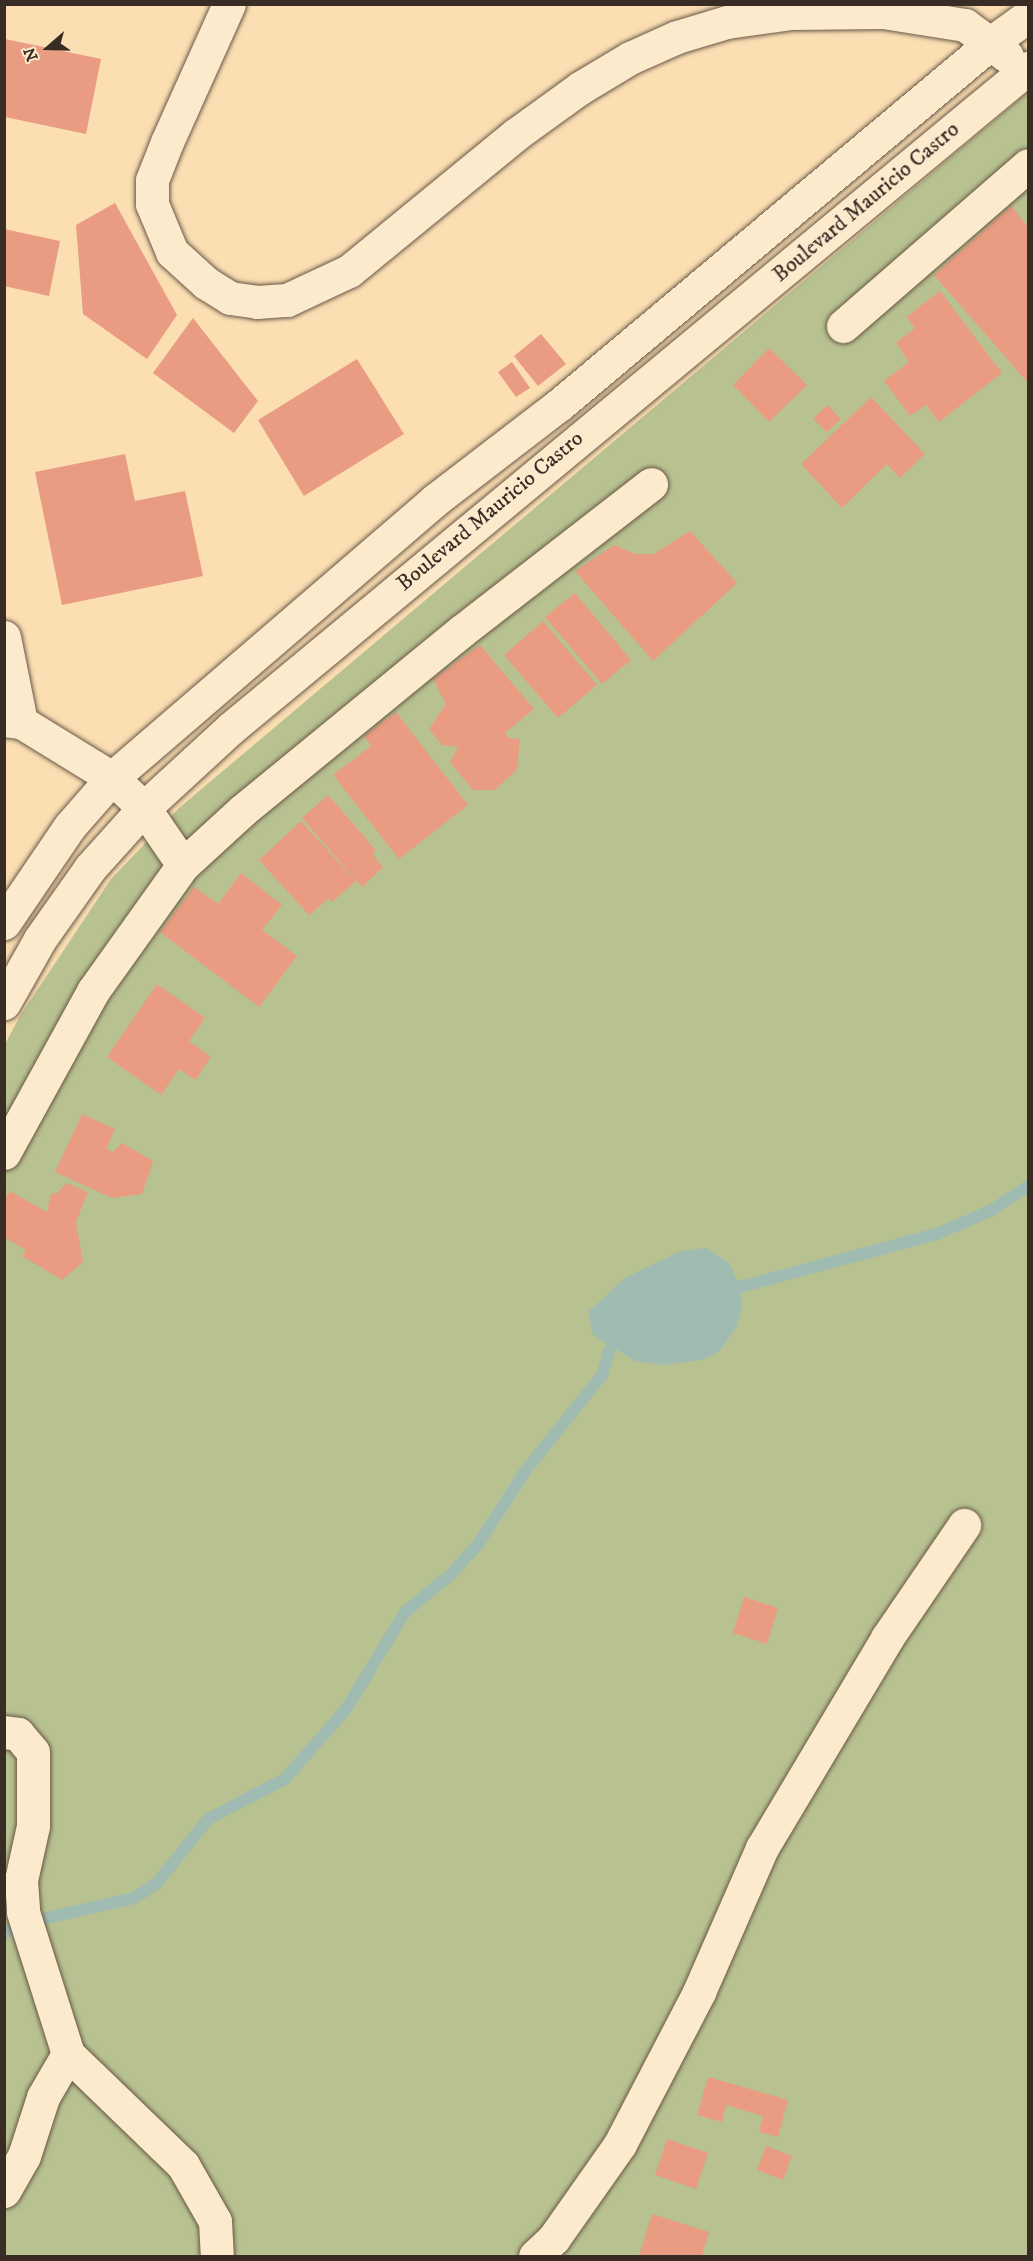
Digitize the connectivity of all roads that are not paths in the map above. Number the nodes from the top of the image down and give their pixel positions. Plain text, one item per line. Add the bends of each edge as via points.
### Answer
1 (229, 4) edge
2 (1029, 16) edge
3 (992, 42) junction
4 (1026, 70) edge
5 (1029, 165) edge
6 (843, 326) dead end
7 (559, 405) junction
8 (585, 433) junction
9 (651, 484) dead end
10 (4, 637) edge
11 (13, 721) edge
12 (112, 777) junction
13 (144, 808) junction
14 (183, 865) junction
15 (4, 923) edge
16 (4, 1003) edge
17 (4, 1153) edge
18 (964, 1525) dead end
19 (4, 1732) edge
20 (68, 2054) junction
21 (4, 2191) edge
22 (217, 2256) edge
23 (535, 2256) edge

1 - 3 street via 163,151 152,180 152,204 172,252 206,283 231,298 257,302 287,300 349,271 515,135 580,88 630,58 677,37 727,22 791,13 883,12 965,25
2 - 3 street, Boulevard Mauricio Castro
3 - 4 street
3 - 7 street, Boulevard Mauricio Castro
4 - 8 street, Boulevard Mauricio Castro
5 - 6 street
7 - 8 street
7 - 12 street, Boulevard Mauricio Castro via 435,500
8 - 13 street, Boulevard Mauricio Castro via 231,728
9 - 14 street via 463,630 243,810
10 - 11 street
11 - 12 street
12 - 13 street
12 - 15 street, Boulevard Mauricio Castro via 64,834
13 - 14 street
13 - 16 street, Boulevard Mauricio Castro via 62,906
14 - 17 street via 93,991
18 - 23 street via 887,1638 768,1839 699,1992 620,2144 554,2238
19 - 20 street via 18,1734 33,1752 33,1826 21,1880 23,1912
20 - 21 street via 43,2097 24,2156
20 - 22 street via 183,2165 215,2221

